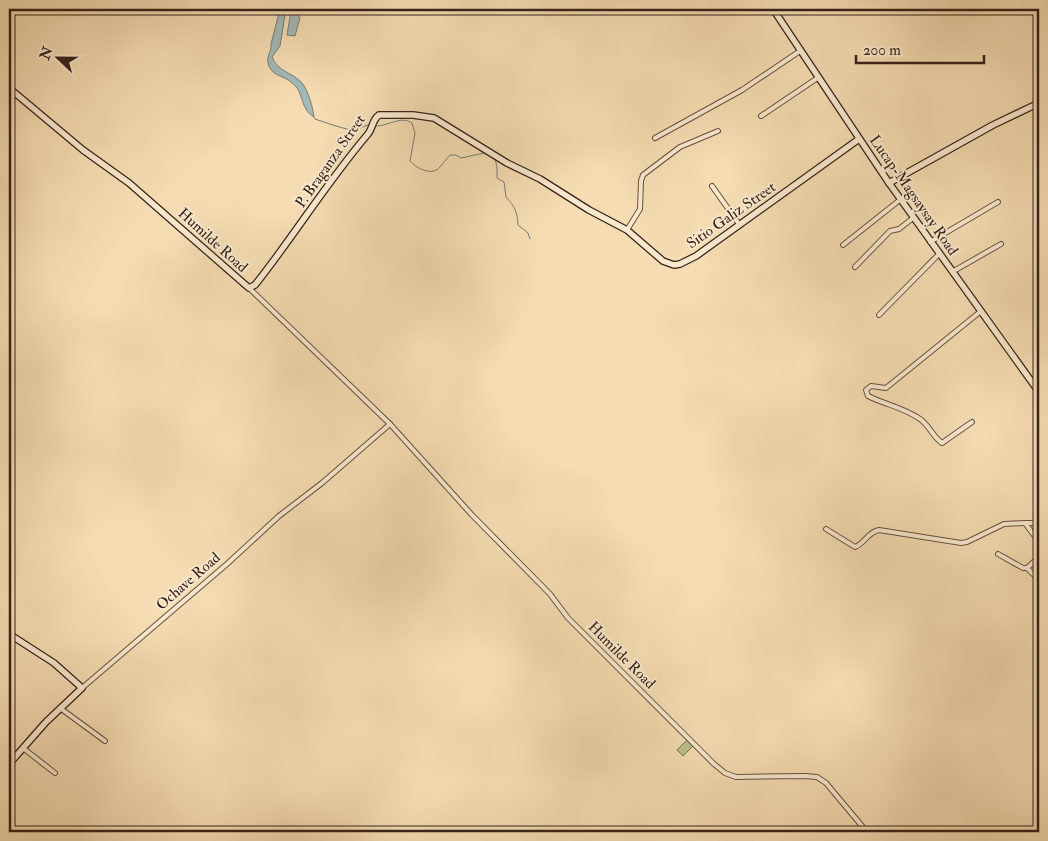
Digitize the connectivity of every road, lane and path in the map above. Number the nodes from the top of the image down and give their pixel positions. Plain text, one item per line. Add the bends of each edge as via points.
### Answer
1 (773, 9) edge
2 (800, 51) junction
3 (819, 77) junction
4 (9, 88) edge
5 (1039, 103) edge
6 (761, 116) dead end
7 (718, 131) dead end
8 (655, 138) dead end
9 (860, 139) junction
10 (889, 183) junction
11 (712, 186) dead end
12 (563, 194) joint
13 (901, 199) junction
14 (998, 202) dead end
15 (913, 218) junction
16 (739, 224) junction
17 (627, 230) junction
18 (930, 242) junction
19 (1001, 244) dead end
20 (843, 245) dead end
21 (939, 254) junction
22 (855, 267) dead end
23 (952, 272) junction
24 (249, 288) junction
25 (981, 311) junction
26 (879, 315) dead end
27 (1039, 392) edge
28 (972, 422) dead end
29 (390, 424) junction
30 (1025, 523) junction
31 (1039, 523) edge
32 (826, 529) dead end
33 (1039, 542) edge
34 (998, 554) dead end
35 (1039, 557) edge
36 (1027, 568) junction
37 (1039, 580) edge
38 (9, 634) edge
39 (82, 688) junction
40 (60, 708) junction
41 (105, 741) dead end
42 (23, 748) junction
43 (9, 764) edge
44 (55, 773) dead end
45 (866, 832) edge

1 - 2 street, Lucap-Magsaysay Road
2 - 3 street, Lucap-Magsaysay Road
2 - 8 street via 742,90
3 - 6 street
3 - 9 street, Lucap-Magsaysay Road
4 - 24 street, Humilde Road via 83,150 130,182
5 - 10 street
7 - 17 street via 680,148 643,175 640,208
9 - 10 street, Lucap-Magsaysay Road
9 - 16 street, Sitio Galiz Street
10 - 13 street, Lucap-Magsaysay Road
11 - 16 street
12 - 17 street, Sitio Galiz Street
12 - 24 street, P. Braganza Street via 434,118 413,114 377,116 270,267
13 - 15 street, Lucap-Magsaysay Road
13 - 20 street
14 - 18 street
15 - 18 street, Lucap-Magsaysay Road
15 - 22 street via 899,229 890,231
16 - 17 street, Sitio Galiz Street via 696,256 674,265 657,257
18 - 21 street, Lucap-Magsaysay Road
19 - 23 street
21 - 23 street, Lucap-Magsaysay Road
21 - 26 street
23 - 25 street, Lucap-Magsaysay Road
24 - 29 street, Humilde Road
25 - 27 street, Lucap-Magsaysay Road
25 - 28 street via 886,388 871,386 866,390 868,396 905,409 923,421 942,443
29 - 39 street, Ochave Road via 272,521
29 - 45 street, Humilde Road via 443,485 550,594 576,627 714,764 730,776 741,778 805,776 820,779
30 - 31 street
30 - 32 street via 1004,524 962,543 876,530 856,547
30 - 33 street
34 - 36 street
35 - 36 street
36 - 37 street
38 - 39 street via 54,663
39 - 40 street, Ochave Road
40 - 41 street
40 - 42 street, Ochave Road
42 - 43 street, Ochave Road
42 - 44 street

